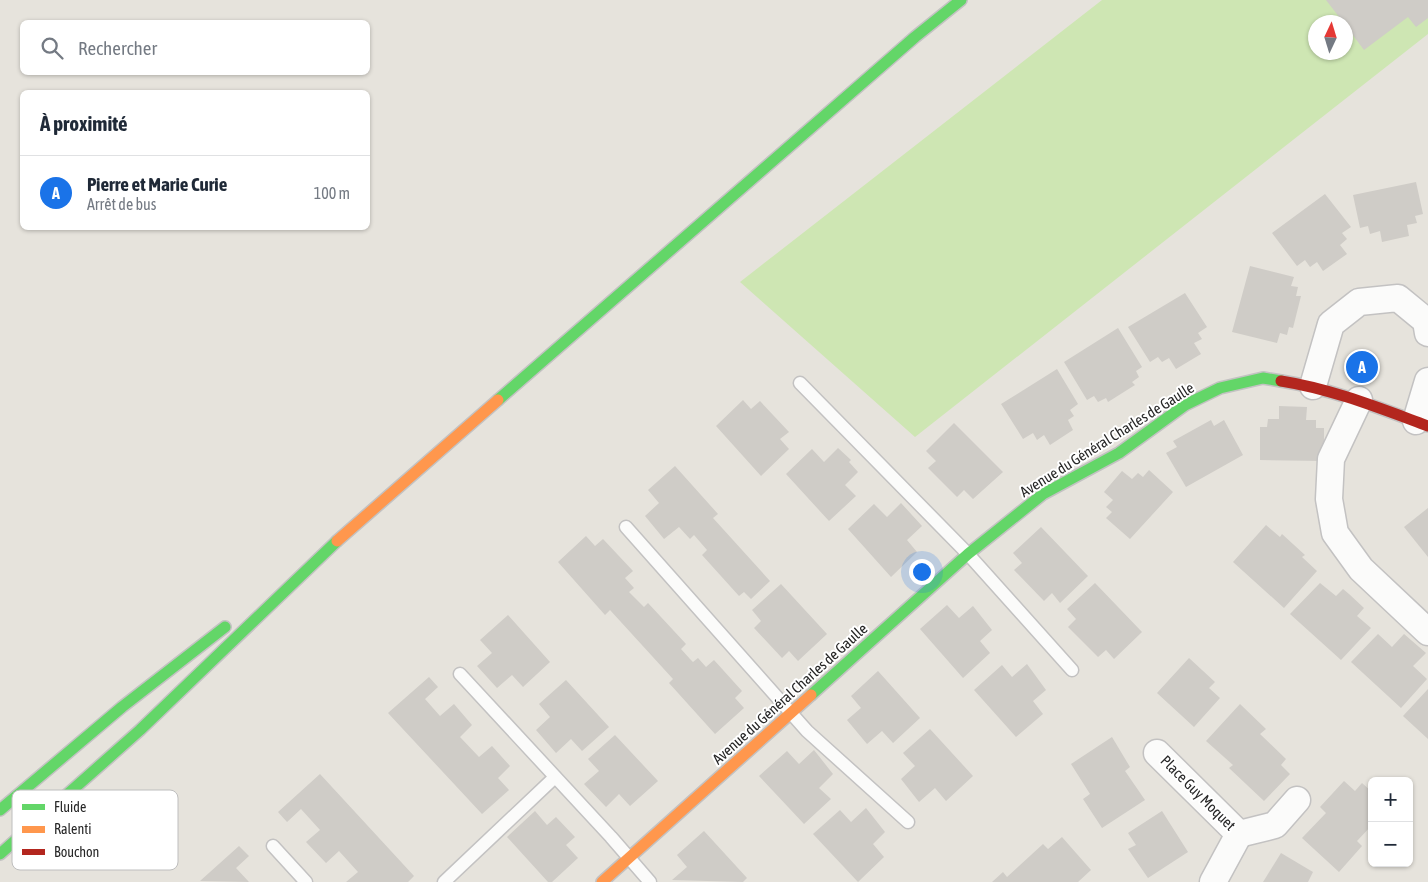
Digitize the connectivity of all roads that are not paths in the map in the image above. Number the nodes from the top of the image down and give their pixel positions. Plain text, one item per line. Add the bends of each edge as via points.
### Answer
1 (961, 0) edge
2 (1428, 333) edge
3 (1428, 381) edge
4 (800, 383) dead end
5 (1313, 386) junction
6 (1358, 400) junction
7 (1422, 424) edge
8 (626, 527) dead end
9 (350, 529) junction
10 (968, 554) junction
11 (256, 603) dead end
12 (232, 621) dead end
13 (1428, 632) edge
14 (1072, 670) dead end
15 (460, 674) dead end
16 (792, 713) junction
17 (1157, 753) dead end
18 (555, 777) junction
19 (24, 790) edge
20 (72, 790) edge
21 (12, 800) edge
22 (1297, 800) dead end
23 (0, 810) edge
24 (908, 822) dead end
25 (1239, 834) junction
26 (12, 843) edge
27 (273, 846) dead end
28 (0, 854) edge
29 (628, 858) junction
30 (306, 882) edge
31 (444, 882) edge
32 (602, 882) edge
33 (650, 882) edge
34 (1213, 882) edge

1 - 9 main road
2 - 5 street via 1426,321 1398,298 1359,302 1331,324
3 - 7 street
4 - 10 lane
5 - 6 main road, Avenue du Général Charles de Gaulle
5 - 10 main road, Avenue du Général Charles de Gaulle via 1263,378 1220,388 1194,400 1119,453 1043,494
6 - 7 main road, Avenue du Général Charles de Gaulle
6 - 13 street via 1331,459 1329,498 1335,533 1361,569
8 - 16 lane
9 - 11 main road
9 - 20 main road via 140,730
10 - 14 lane
10 - 16 main road, Avenue du Général Charles de Gaulle
12 - 19 main road
15 - 18 lane
16 - 24 lane via 807,731
16 - 29 main road, Avenue du Général Charles de Gaulle
17 - 25 street, Place Guy Moquet
18 - 29 lane
18 - 31 lane
21 - 23 main road
22 - 25 street, Place Guy Moquet via 1275,824
25 - 34 street, Place Guy Moquet
26 - 28 main road
27 - 30 lane
29 - 32 main road, Avenue du Général Charles de Gaulle
29 - 33 lane

